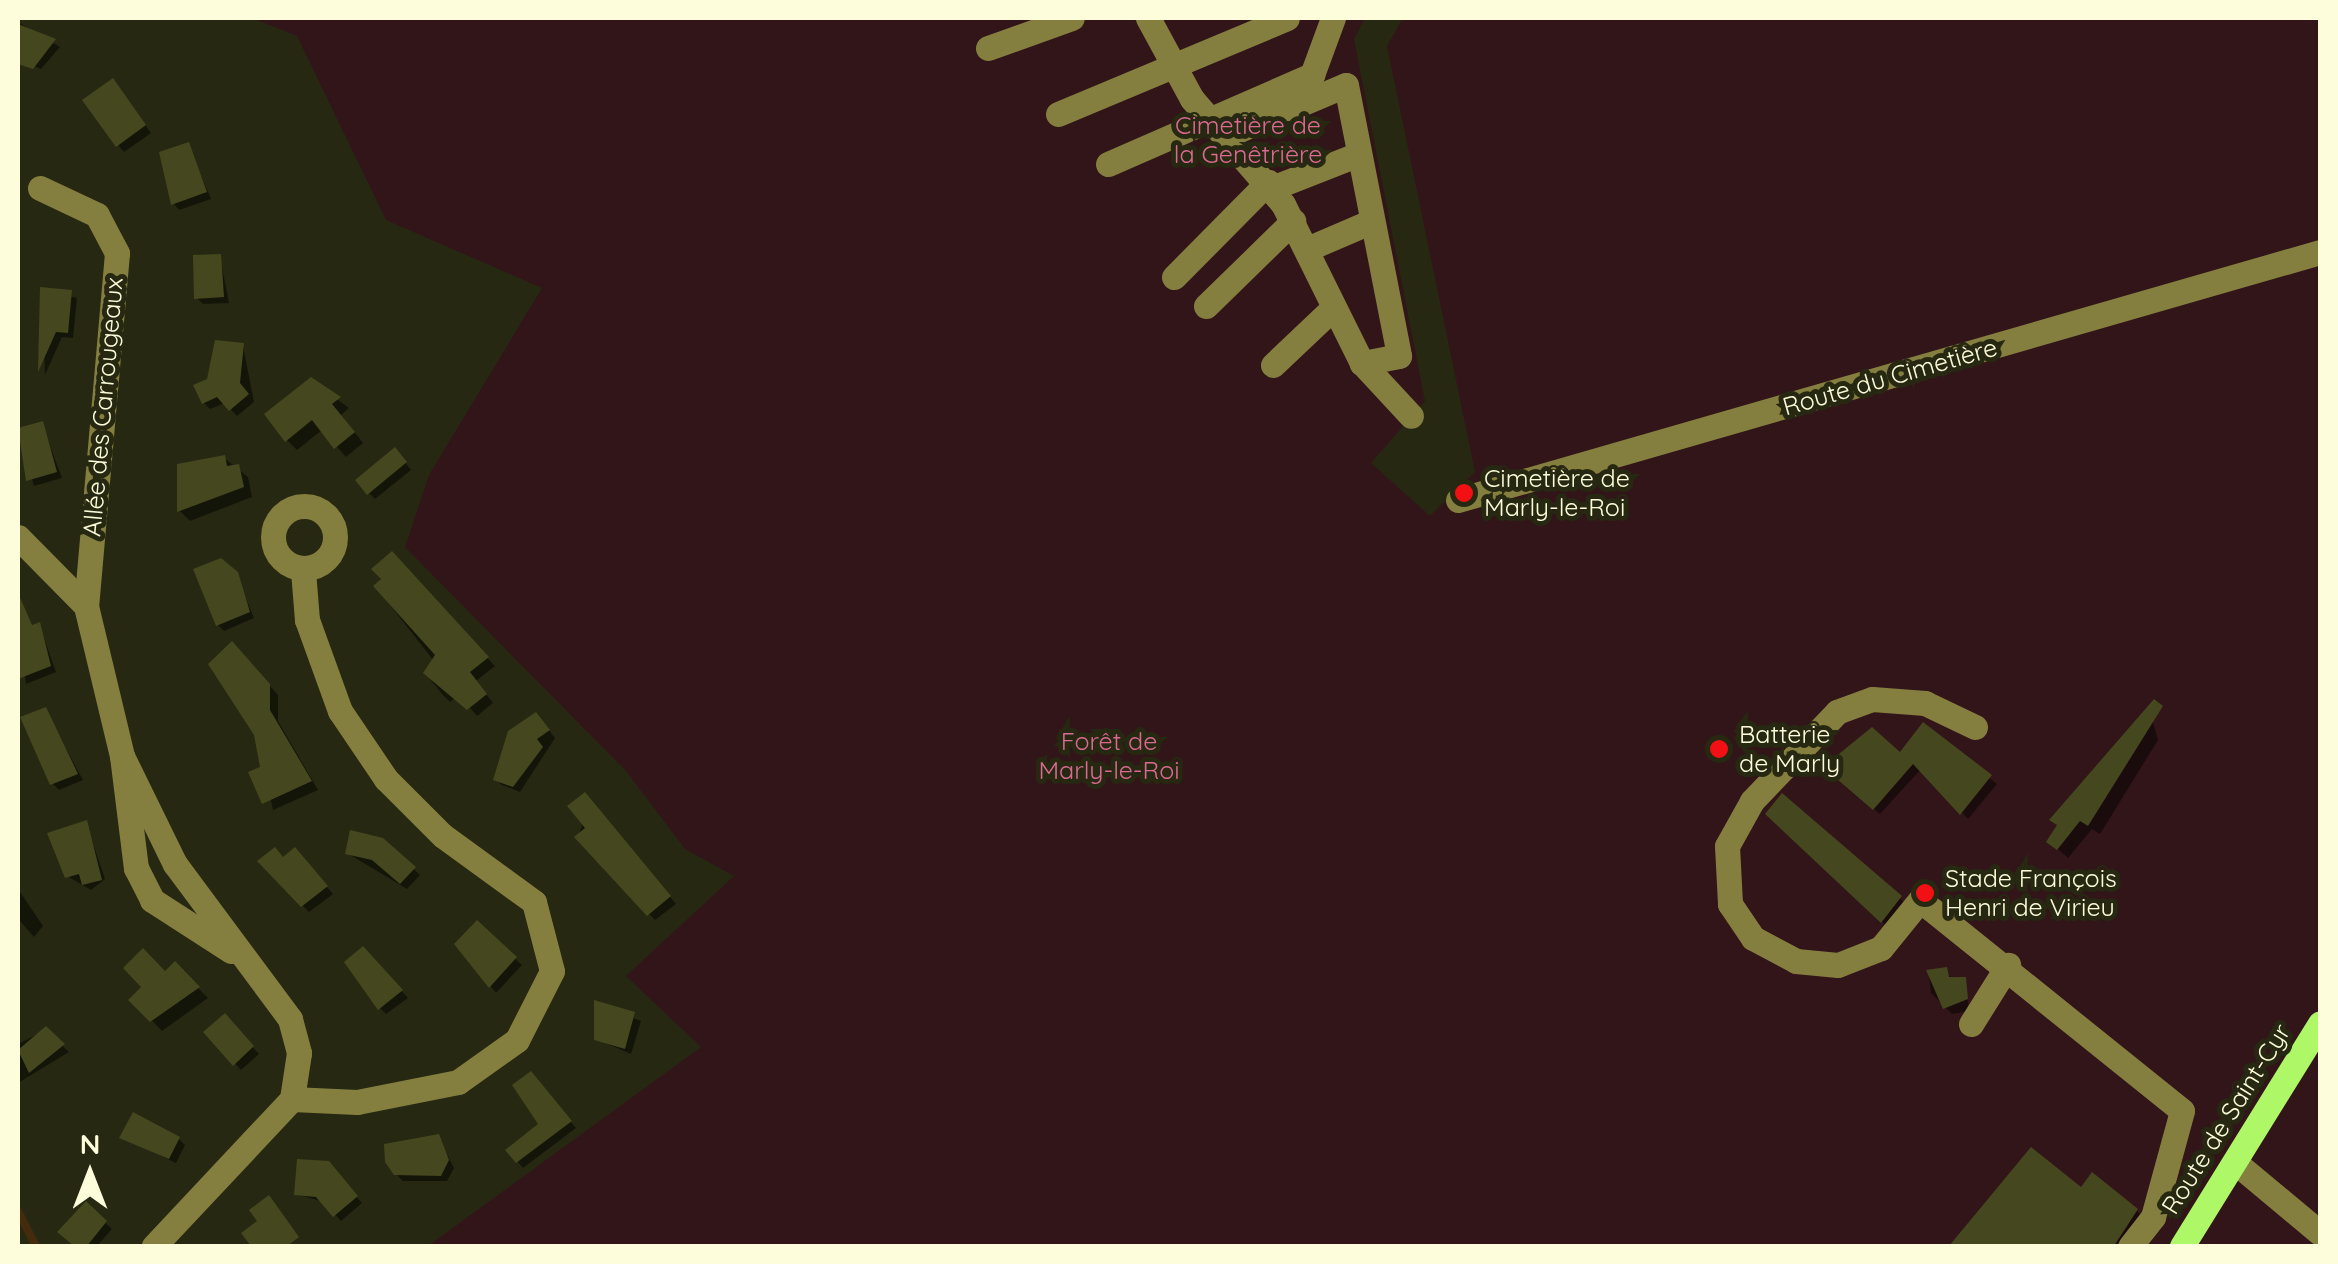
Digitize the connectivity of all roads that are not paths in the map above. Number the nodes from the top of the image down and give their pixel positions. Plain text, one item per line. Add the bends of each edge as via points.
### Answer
1 (1072, 18) edge
2 (1148, 18) edge
3 (1287, 18) edge
4 (1333, 18) edge
5 (988, 48) dead end
6 (1172, 66) junction
7 (1058, 114) dead end
8 (1217, 128) junction
9 (1359, 154) junction
10 (1108, 164) dead end
11 (1270, 185) junction
12 (40, 188) dead end
13 (1372, 220) junction
14 (1293, 221) junction
15 (1307, 248) junction
16 (2320, 252) edge
17 (1174, 278) dead end
18 (1206, 306) dead end
19 (1334, 308) junction
20 (1362, 363) junction
21 (1273, 365) dead end
22 (1411, 416) dead end
23 (1458, 500) dead end
24 (18, 537) edge
25 (303, 570) dead end
26 (86, 606) junction
27 (1974, 727) dead end
28 (122, 756) junction
29 (236, 953) junction
30 (2008, 965) junction
31 (2320, 1023) edge
32 (1970, 1024) dead end
33 (292, 1099) junction
34 (2236, 1163) junction
35 (2320, 1233) edge
36 (154, 1246) edge
37 (2130, 1246) edge
38 (2182, 1246) edge

1 - 5 street
2 - 6 street
3 - 6 street
4 - 8 street via 1312,75
6 - 7 street
6 - 8 street
8 - 9 street via 1346,85
8 - 10 street
8 - 11 street
9 - 11 street
9 - 13 street
11 - 14 street
11 - 17 street
12 - 26 street, Allée des Carrougeaux via 98,215 117,253
13 - 15 street
13 - 20 street via 1399,356
14 - 15 street
14 - 18 street
15 - 19 street
16 - 23 street, Route du Cimetière
19 - 20 street
19 - 21 street
20 - 22 street
24 - 26 street
25 - 33 street via 306,620 340,710 386,779 443,836 534,902 552,970 517,1040 458,1082 357,1102
26 - 28 street
27 - 30 street via 1924,702 1872,698 1837,712 1752,802 1727,846 1730,904 1753,938 1796,961 1838,965 1882,948 1920,900
28 - 29 street via 176,864
28 - 29 street via 136,868 152,900
29 - 33 street via 290,1019 298,1053
30 - 32 street
30 - 37 street via 2182,1111 2153,1218
31 - 34 main road, Route de Saint-Cyr
33 - 36 street
34 - 35 street
34 - 38 main road, Route de Saint-Cyr

